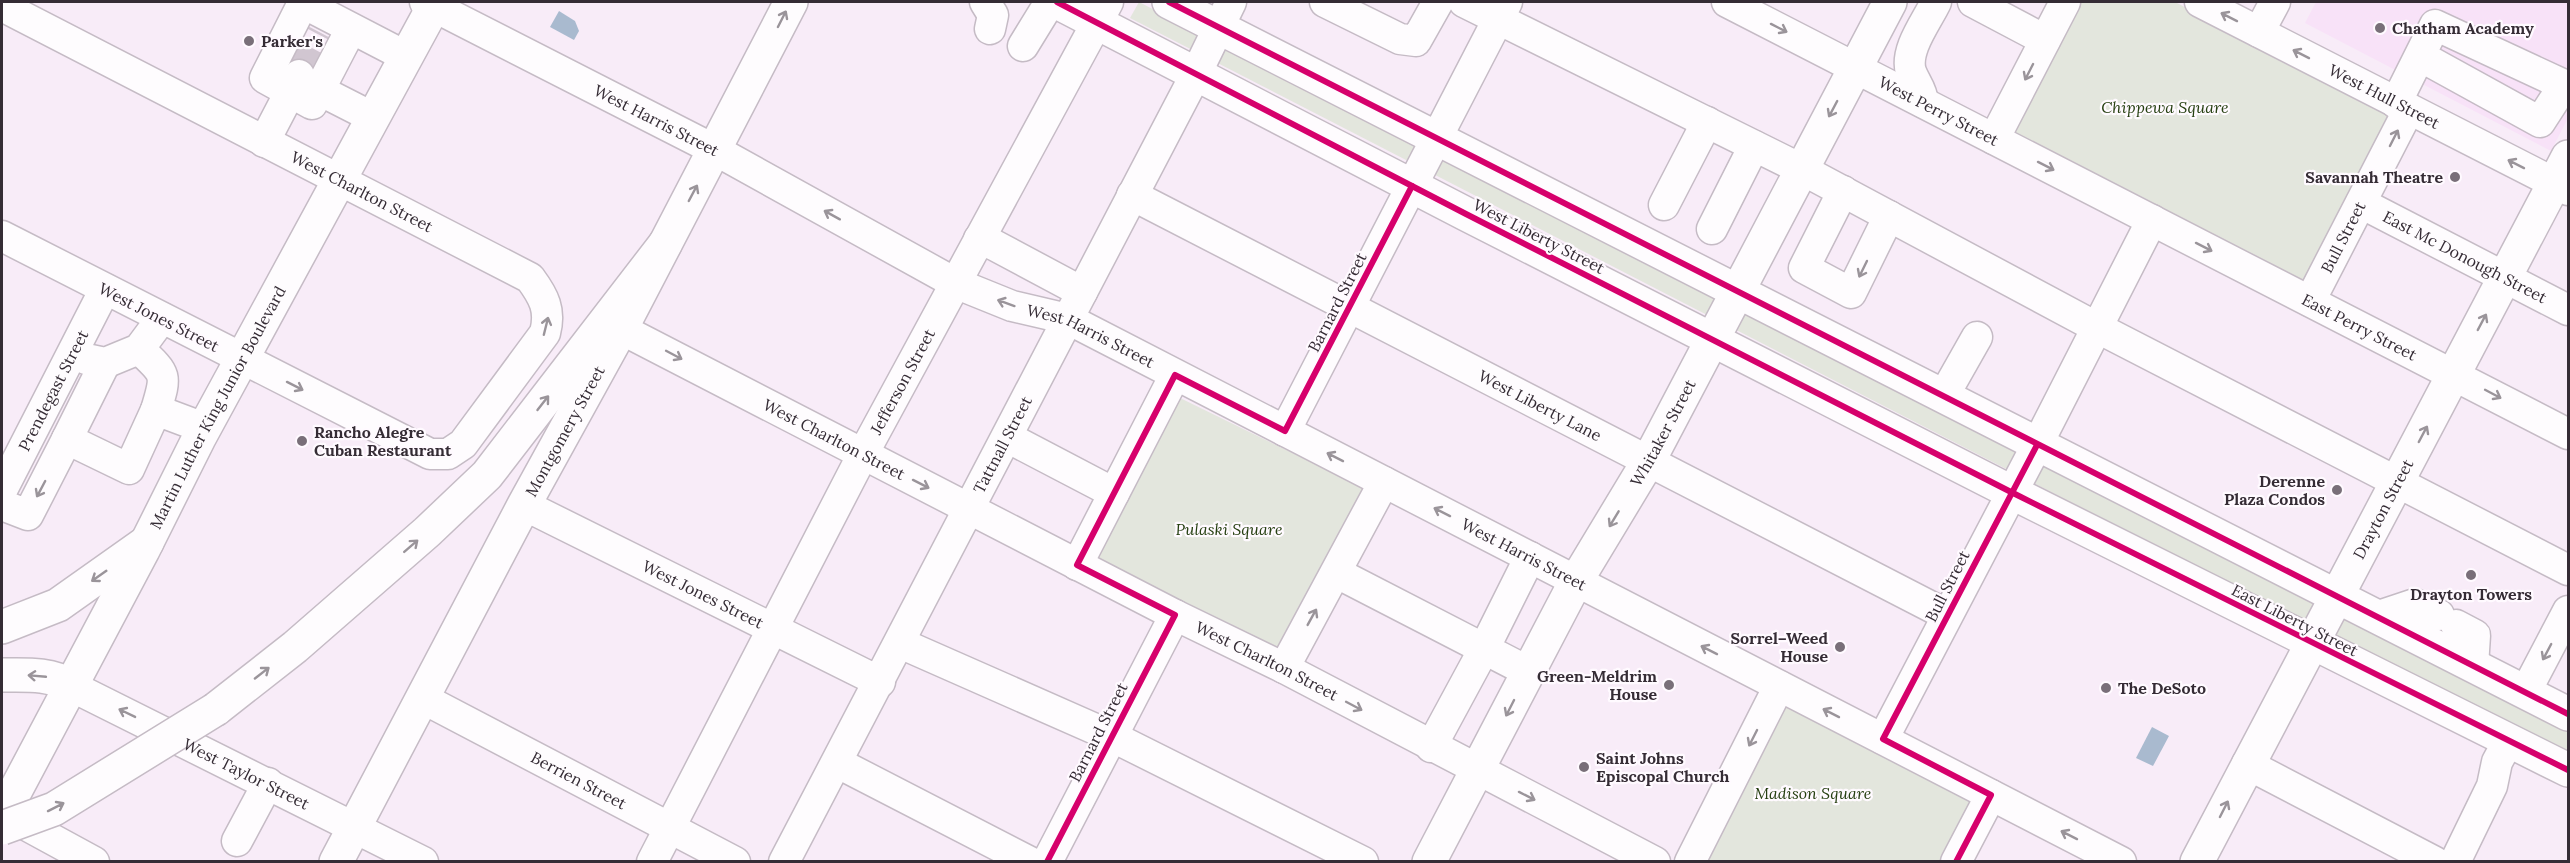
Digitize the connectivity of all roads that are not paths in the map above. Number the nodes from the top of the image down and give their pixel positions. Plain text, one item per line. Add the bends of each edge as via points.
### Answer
1 (792, 2) edge
2 (1169, 2) edge
3 (1325, 2) edge
4 (1438, 2) edge
5 (1464, 2) edge
6 (1727, 2) edge
7 (1890, 2) edge
8 (1936, 2) edge
9 (1973, 2) edge
10 (2065, 2) edge
11 (2200, 2) edge
12 (2275, 2) edge
13 (431, 3) edge
14 (1050, 5) edge
15 (2, 6) edge
16 (1503, 10) edge
17 (1102, 12) edge
18 (1225, 15) edge
19 (992, 22) edge
20 (334, 26) junction
21 (2259, 32) junction
22 (2045, 40) junction
23 (405, 56) junction
24 (2420, 56) dead end
25 (1855, 68) junction
26 (1196, 74) junction
27 (303, 86) junction
28 (1923, 102) junction
29 (2403, 106) junction
30 (372, 117) junction
31 (1707, 122) junction
32 (1435, 138) junction
33 (1994, 139) junction
34 (264, 142) junction
35 (1754, 146) junction
36 (715, 150) junction
37 (1801, 169) junction
38 (2564, 177) edge
39 (339, 180) junction
40 (1412, 186) junction
41 (1842, 191) junction
42 (1132, 195) junction
43 (2361, 203) junction
44 (1664, 205) dead end
45 (1889, 216) junction
46 (2152, 220) junction
47 (1712, 229) dead end
48 (2, 236) edge
49 (979, 239) junction
50 (665, 244) junction
51 (2506, 277) junction
52 (955, 283) junction
53 (105, 289) junction
54 (1082, 292) junction
55 (1736, 292) junction
56 (2310, 302) junction
57 (1350, 307) junction
58 (2568, 310) edge
59 (162, 318) junction
60 (1068, 320) junction
61 (2096, 327) junction
62 (621, 329) junction
63 (1977, 337) dead end
64 (1712, 339) junction
65 (139, 349) junction
66 (73, 352) junction
67 (243, 360) junction
68 (105, 363) junction
69 (2455, 374) junction
70 (1175, 375) junction
71 (1943, 397) junction
72 (156, 410) junction
73 (204, 428) junction
74 (1285, 431) junction
75 (2568, 434) edge
76 (1007, 437) junction
77 (67, 439) junction
78 (2037, 445) junction
79 (448, 454) joint
80 (863, 454) junction
81 (1649, 460) junction
82 (2398, 480) junction
83 (1384, 482) junction
84 (2, 490) edge
85 (1114, 492) junction
86 (2011, 492) junction
87 (2, 505) edge
88 (524, 505) junction
89 (969, 509) junction
90 (147, 542) junction
91 (1530, 557) junction
92 (1077, 565) junction
93 (2568, 570) edge
94 (1337, 573) junction
95 (1576, 581) junction
96 (2335, 596) junction
97 (2568, 611) edge
98 (1175, 615) junction
99 (1947, 615) junction
100 (2376, 617) junction
101 (2, 627) edge
102 (772, 629) junction
103 (900, 643) junction
104 (2311, 643) junction
105 (1484, 649) junction
106 (2473, 666) junction
107 (1284, 668) junction
108 (1529, 672) junction
109 (2, 675) edge
110 (880, 682) junction
111 (71, 686) junction
112 (1779, 686) junction
113 (2525, 693) junction
114 (422, 698) junction
115 (2568, 714) edge
116 (1111, 736) junction
117 (1883, 739) junction
118 (2509, 740) junction
119 (1431, 747) junction
120 (838, 763) junction
121 (2247, 764) junction
122 (2568, 770) edge
123 (1478, 771) junction
124 (268, 783) junction
125 (1991, 795) junction
126 (2, 819) edge
127 (355, 826) junction
128 (669, 828) junction
129 (237, 841) dead end
130 (94, 861) edge
131 (336, 861) edge
132 (423, 861) edge
133 (652, 861) edge
134 (735, 861) edge
135 (784, 861) edge
136 (1030, 861) edge
137 (1047, 861) edge
138 (1363, 861) edge
139 (1429, 861) edge
140 (1655, 861) edge
141 (1690, 861) edge
142 (1956, 861) edge
143 (2121, 861) edge
144 (2197, 861) edge
145 (2435, 861) edge
146 (2455, 861) edge

36 -> 1 main road, Montgomery Street
2 - 18 main road
3 - 4 street via 1400,39 1416,41
5 - 16 street
6 -> 25 street, West Perry Street
7 - 25 main road, Whitaker Street
8 - 28 street via 1911,52 1911,71
9 - 22 street
10 - 22 street
21 -> 11 street, West Hull Street
12 - 21 street
13 - 23 main road, Martin Luther King Junior Boulevard
13 - 36 street, West Harris Street
14 - 17 main road, West Liberty Street
14 - 19 street
15 - 34 street, West Charlton Street
16 - 31 street
16 - 32 street, Barnard Street
17 - 26 main road, West Liberty Street
17 - 49 street, Jefferson Street
18 - 26 street, Tattnall Street
18 - 32 main road
20 - 23 street
20 - 27 street
20 - 27 street via 303,3 265,78
29 -> 21 street, West Hull Street
22 -> 33 street
23 - 30 main road, Martin Luther King Junior Boulevard
24 - 29 street, Bull Street
25 - 28 street, West Perry Street
25 -> 37 main road, Whitaker Street
26 - 40 main road, West Liberty Street
26 - 42 street, Tattnall Street
27 - 30 street
27 - 34 street
28 - 33 street, West Perry Street
38 -> 29 street, West Hull Street
43 -> 29 street, Bull Street
30 - 39 main road, Martin Luther King Junior Boulevard
31 - 35 street
31 - 44 street
32 - 40 street, Barnard Street
32 - 55 main road
33 -> 46 street, West Perry Street
34 - 39 street, West Charlton Street
35 - 37 street
35 - 47 street
50 -> 36 main road, Montgomery Street
52 -> 36 street, West Harris Street
37 - 41 street
37 - 55 main road, Whitaker Street
38 - 51 main road, Drayton Street
39 - 67 main road, Martin Luther King Junior Boulevard
79 -> 39 street, West Charlton Street via 463,444 546,333 549,317 541,293 530,278 509,280
40 - 57 street, Barnard Street
40 - 64 main road, West Liberty Street
41 - 45 street
45 -> 41 street via 1851,293 1804,268
42 - 54 street, Tattnall Street
42 - 57 street, West Liberty Lane
43 - 51 street, East Mc Donough Street
43 - 56 street, Bull Street
45 - 61 street
46 -> 56 street, East Perry Street
46 - 61 street, Bull Street
48 - 53 street, West Jones Street
49 - 52 street, Jefferson Street
49 - 54 street
50 - 62 main road, Montgomery Street
126 -> 50 main road, bridge via 54,809 216,709 303,640 487,475
51 - 58 street, East Mc Donough Street
69 -> 51 main road, Drayton Street
60 -> 52 street, West Harris Street via 1012,306
52 - 80 street, Jefferson Street
53 - 59 street, West Jones Street
53 - 66 street, Prendegast Street
54 - 60 street, Tattnall Street
55 - 64 main road, Whitaker Street
55 - 71 main road
56 - 69 street, East Perry Street
57 - 74 street, Barnard Street
57 - 81 street, West Liberty Lane
59 - 65 street
59 - 67 street, West Jones Street
60 - 70 street, West Harris Street
60 - 76 street, Tattnall Street
61 - 78 street, Bull Street
61 - 82 street
62 -> 80 street, West Charlton Street
62 - 88 main road, Montgomery Street
63 - 71 street
64 - 81 main road, Whitaker Street
64 - 86 main road, West Liberty Street
65 - 68 street
65 - 72 street via 159,367 165,382
66 - 68 street
66 - 84 street, Prendegast Street
67 - 73 main road, Martin Luther King Junior Boulevard
67 -> 79 street, West Jones Street via 430,454
68 - 77 street
69 -> 75 street, East Perry Street
82 -> 69 main road, Drayton Street
70 - 74 street, West Harris Street
70 - 85 street
71 - 78 main road
72 - 73 street
72 - 77 street via 129,469
73 - 90 main road, Martin Luther King Junior Boulevard
83 -> 74 street, West Harris Street
76 - 85 street
76 - 89 street, Tattnall Street
77 -> 87 street via 28,515
78 - 86 street, Bull Street
78 - 96 main road
80 -> 89 street, West Charlton Street
80 - 102 street, Jefferson Street
81 -> 95 main road, Whitaker Street
81 - 99 street, West Liberty Lane
82 - 93 street
82 - 96 main road, Drayton Street
91 -> 83 street, West Harris Street
83 - 94 street
85 - 92 street
86 - 99 street, Bull Street
86 - 104 main road, East Liberty Street
88 - 102 street, West Jones Street
88 - 114 main road, Montgomery Street
89 - 92 street, West Charlton Street
89 - 103 street, Tattnall Street
90 -> 101 main road via 58,605
90 - 111 main road, Martin Luther King Junior Boulevard
91 - 95 street, West Harris Street
91 - 105 street
92 - 98 street, West Charlton Street
94 - 105 street
107 -> 94 street
95 - 108 main road, Whitaker Street
112 -> 95 street, West Harris Street
96 - 100 main road
96 - 104 main road, Drayton Street
97 -> 113 street
98 - 107 street, West Charlton Street
98 - 116 street, Barnard Street
99 - 117 street, Bull Street
100 - 106 main road
100 - 106 street via 2415,604 2447,620 2475,635
102 - 110 street, West Jones Street
102 - 128 street, Jefferson Street
103 - 110 street, Tattnall Street
103 - 116 street
104 - 118 main road, East Liberty Street
104 - 121 main road, Drayton Street
105 - 108 street
105 - 119 street
106 - 113 main road
107 -> 119 street, West Charlton Street
108 -> 123 main road, Whitaker Street
111 -> 109 main road via 59,678
110 - 120 street, Tattnall Street
124 -> 111 street, West Taylor Street
111 - 126 main road, Martin Luther King Junior Boulevard
117 -> 112 street, West Harris Street
112 -> 141 street
113 - 115 main road
114 - 127 main road, Montgomery Street
114 - 128 street, Berrien Street
116 - 137 street, Barnard Street
116 - 138 street
117 - 125 street, West Harris Street
118 - 122 main road, East Liberty Street
118 - 146 street via 2497,762 2492,786
119 - 123 street, West Charlton Street
120 - 135 street, Tattnall Street
120 - 136 street
144 -> 121 main road, Drayton Street
121 - 145 street
123 - 139 main road, Whitaker Street
123 -> 140 street, West Charlton Street
124 - 127 street, West Taylor Street
124 - 129 street
125 - 142 street
143 -> 125 street, West Harris Street
126 - 130 street
127 - 131 main road, Montgomery Street
127 - 132 street, West Taylor Street
128 - 133 street, Jefferson Street
128 - 134 street, Berrien Street

